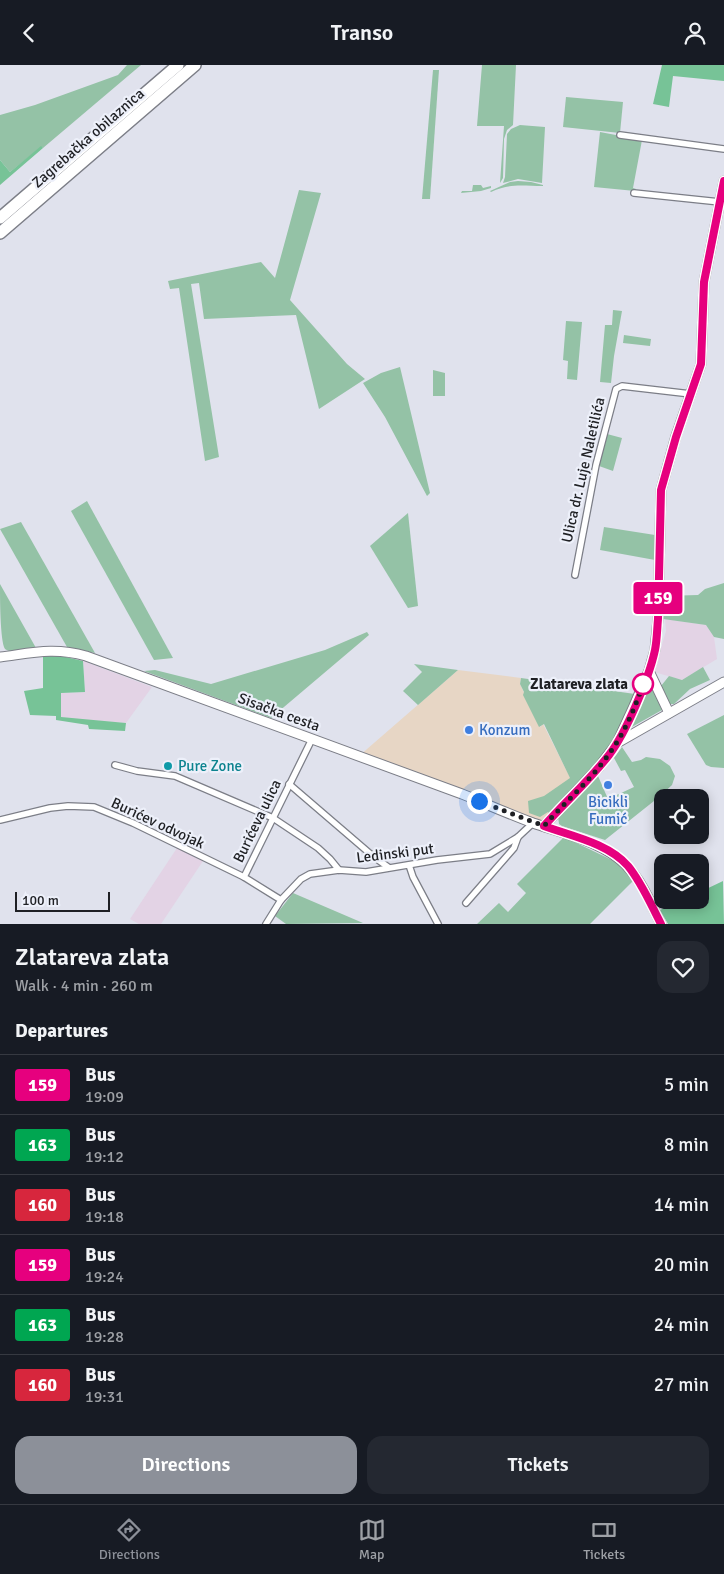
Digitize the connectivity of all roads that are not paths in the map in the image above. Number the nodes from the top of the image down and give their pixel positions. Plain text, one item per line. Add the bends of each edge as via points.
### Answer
1 (178, 65) edge
2 (195, 65) edge
3 (620, 135) dead end
4 (724, 149) edge
5 (724, 181) edge
6 (634, 193) dead end
7 (720, 202) junction
8 (0, 218) edge
9 (0, 233) edge
10 (691, 394) junction
11 (575, 575) dead end
12 (0, 657) edge
13 (649, 671) junction
14 (724, 682) edge
15 (669, 713) junction
16 (312, 739) junction
17 (617, 743) junction
18 (115, 765) dead end
19 (289, 784) junction
20 (273, 818) junction
21 (0, 820) edge
22 (533, 823) junction
23 (544, 826) junction
24 (518, 837) junction
25 (410, 865) junction
26 (388, 867) junction
27 (339, 871) junction
28 (244, 877) junction
29 (281, 900) junction
30 (466, 903) dead end
31 (266, 924) edge
32 (438, 924) edge
33 (661, 924) edge

1 - 8 highway, Zagrebačka obilaznica
2 - 9 highway, Zagrebačka obilaznica
3 - 4 street
5 - 7 street
6 - 7 street
7 - 10 street via 704,282 701,364
10 - 11 street, Ulica dr. Luje Naletilića via 622,386 616,389 596,465
10 - 13 street via 661,490 658,626
12 - 16 street, Sisačka cesta via 52,650 76,653
13 - 15 street
13 - 17 street
14 - 15 street
15 - 17 street
16 - 19 street, Burićeva ulica
16 - 22 street, Sisačka cesta
17 - 23 street
18 - 20 street via 175,776
19 - 20 street, Burićeva ulica
19 - 26 street
20 - 27 street via 318,848
20 - 28 street, Burićeva ulica
21 - 28 street, Burićev odvojak via 50,807 94,807
22 - 23 street, Sisačka cesta
22 - 24 street, Ledinski put
23 - 33 street via 618,857 635,876
24 - 25 street, Ledinski put via 490,854
24 - 30 street, Ledinski put via 514,848
25 - 26 street, Ledinski put
25 - 32 street
26 - 27 street, Ledinski put
27 - 29 street, Ledinski put via 310,874
28 - 29 street, Burićeva ulica
29 - 31 street

